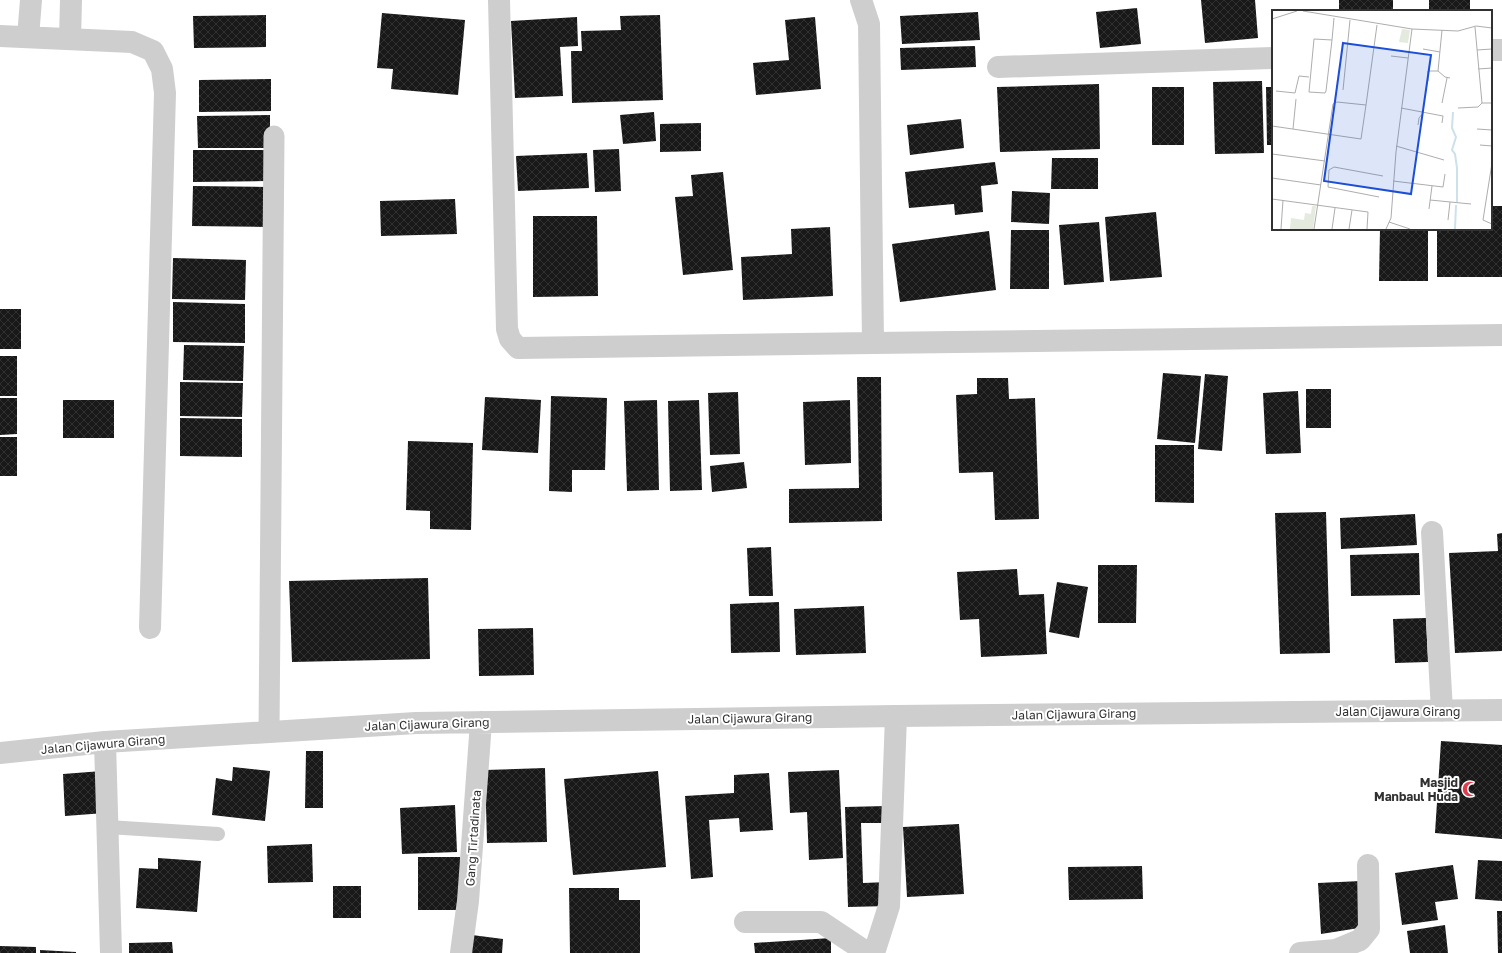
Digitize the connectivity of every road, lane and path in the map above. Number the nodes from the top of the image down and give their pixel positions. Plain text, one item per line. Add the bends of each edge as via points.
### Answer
1 (31, 0) edge
2 (71, 0) edge
3 (499, 0) edge
4 (861, 0) edge
5 (0, 36) edge
6 (28, 37) junction
7 (70, 39) junction
8 (1272, 58) edge
9 (998, 68) dead end
10 (274, 136) dead end
11 (1502, 335) edge
12 (873, 343) junction
13 (1432, 532) dead end
14 (150, 628) dead end
15 (1502, 710) edge
16 (1442, 711) junction
17 (896, 716) junction
18 (481, 722) junction
19 (269, 732) junction
20 (105, 742) junction
21 (0, 752) edge
22 (108, 827) junction
23 (218, 834) dead end
24 (1368, 865) dead end
25 (745, 922) dead end
26 (1337, 951) edge
27 (111, 953) edge
28 (461, 953) edge
29 (866, 953) edge
30 (874, 953) edge
31 (1300, 953) edge

1 - 6 street
2 - 7 street
3 - 12 street via 507,329 510,339 518,348
4 - 12 street via 869,24
5 - 6 street
6 - 7 street
7 - 14 street via 132,42 153,52 162,69 165,93
8 - 9 street
10 - 19 street
11 - 12 street
13 - 16 street
15 - 16 street, Jalan Cijawura Girang
16 - 17 street, Jalan Cijawura Girang
17 - 18 street, Jalan Cijawura Girang
17 - 30 street via 889,906
18 - 19 street, Jalan Cijawura Girang via 416,723
18 - 28 street, Gang Tirtadinata via 468,901
19 - 20 street, Jalan Cijawura Girang
20 - 21 street, Jalan Cijawura Girang
20 - 22 street
22 - 23 lane
22 - 27 street
24 - 26 street via 1369,929 1360,940
25 - 29 street via 821,922
26 - 31 street

